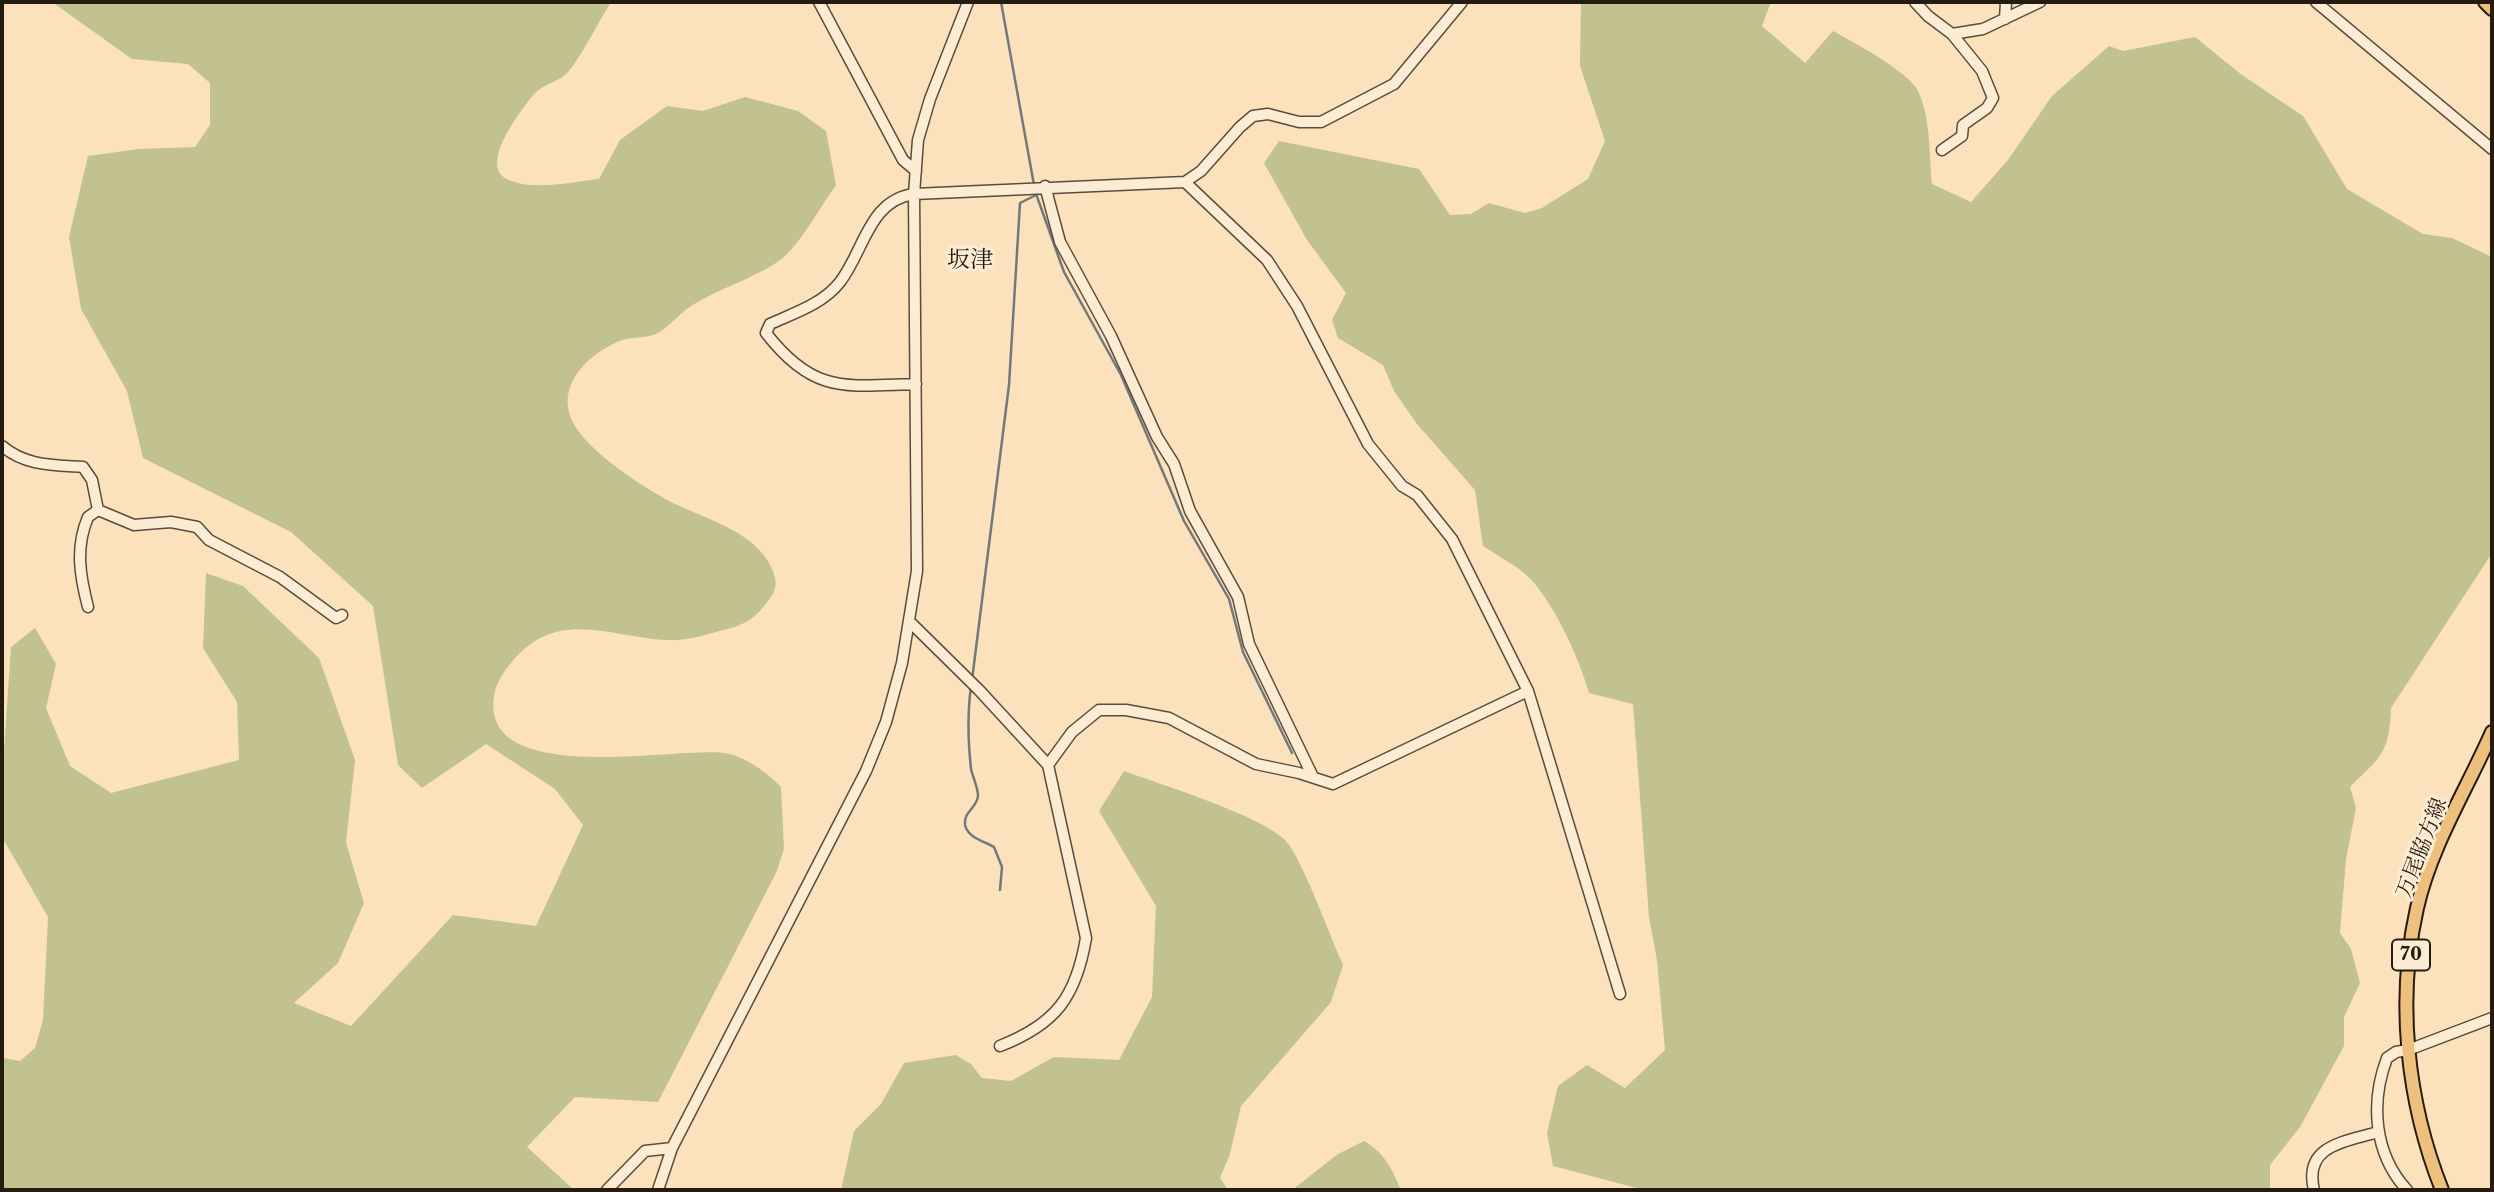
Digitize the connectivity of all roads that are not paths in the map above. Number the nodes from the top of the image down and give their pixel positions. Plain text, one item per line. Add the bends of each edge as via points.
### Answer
1 (819, 2) edge
2 (968, 2) edge
3 (1462, 2) edge
4 (1915, 2) edge
5 (2006, 2) edge
6 (2040, 2) edge
7 (2316, 2) edge
8 (2485, 2) edge
9 (2492, 9) edge
10 (2005, 19) junction
11 (1952, 34) junction
12 (2492, 149) edge
13 (1942, 150) dead end
14 (916, 171) junction
15 (1185, 182) junction
16 (1043, 186) junction
17 (914, 194) junction
18 (916, 384) junction
19 (2, 446) edge
20 (98, 510) junction
21 (88, 607) dead end
22 (342, 615) dead end
23 (909, 621) junction
24 (1528, 691) junction
25 (2492, 732) edge
26 (1048, 765) junction
27 (1313, 777) junction
28 (1620, 994) dead end
29 (2492, 1018) edge
30 (1000, 1046) dead end
31 (2408, 1050) junction
32 (2378, 1132) junction
33 (672, 1148) junction
34 (607, 1190) edge
35 (658, 1190) edge
36 (2314, 1190) edge
37 (2407, 1190) edge
38 (2442, 1190) edge

1 - 14 street via 903,160
2 - 14 street via 930,99 918,140
3 - 15 street via 1394,84 1321,122 1253,116 1202,171
4 - 11 street
5 - 10 street
6 - 10 street
7 - 12 street
8 - 9 main road
10 - 11 street via 1983,29
11 - 13 street via 1982,71 1993,98 1963,125 1962,136
14 - 17 street
15 - 16 street
15 - 24 street via 1267,260 1297,306 1368,444 1452,539
16 - 17 street
16 - 27 street via 1059,242 1174,464 1190,511 1238,597 1249,644
17 - 18 street
17 - 18 street via 881,208 840,282 820,300 770,324 766,333 815,378 838,386
18 - 23 street via 917,572
19 - 20 street via 12,455 42,465 83,467 92,480
20 - 21 street via 88,517 80,551 80,579
20 - 22 street via 134,525 171,522 197,527 209,540 280,577 336,618
23 - 26 street
23 - 33 street via 886,722 866,771
24 - 27 street via 1333,784
24 - 28 street
25 - 31 main road, 万尾脇方線 / 70 via 2435,856 2417,908
26 - 27 street via 1072,732 1099,710 1126,710 1169,718 1256,764
26 - 30 street via 1086,938 1081,966 1055,1012 1041,1027
29 - 31 street
31 - 32 street via 2387,1058 2376,1103
31 - 38 main road, 万尾脇方線 / 70 via 2427,1152
32 - 36 street via 2320,1154 2310,1171
32 - 37 street via 2397,1180
33 - 34 street via 645,1152
33 - 35 street

